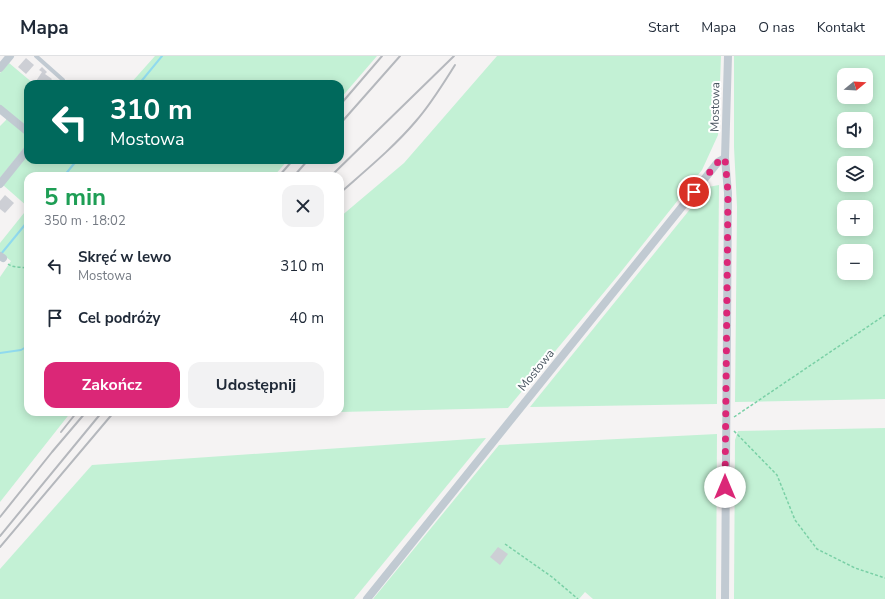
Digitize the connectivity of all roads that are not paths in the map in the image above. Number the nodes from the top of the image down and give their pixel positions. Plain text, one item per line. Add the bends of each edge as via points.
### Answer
1 (10, 56) edge
2 (36, 56) edge
3 (728, 56) edge
4 (0, 68) edge
5 (63, 80) dead end
6 (0, 108) edge
7 (24, 129) edge
8 (24, 154) edge
9 (725, 158) junction
10 (0, 184) edge
11 (367, 599) edge
12 (725, 599) edge

1 - 4 street
2 - 5 lane
3 - 9 street, Mostowa
6 - 7 street
8 - 10 street
9 - 11 street, Mostowa via 718,162
9 - 12 street, Mostowa via 728,193

